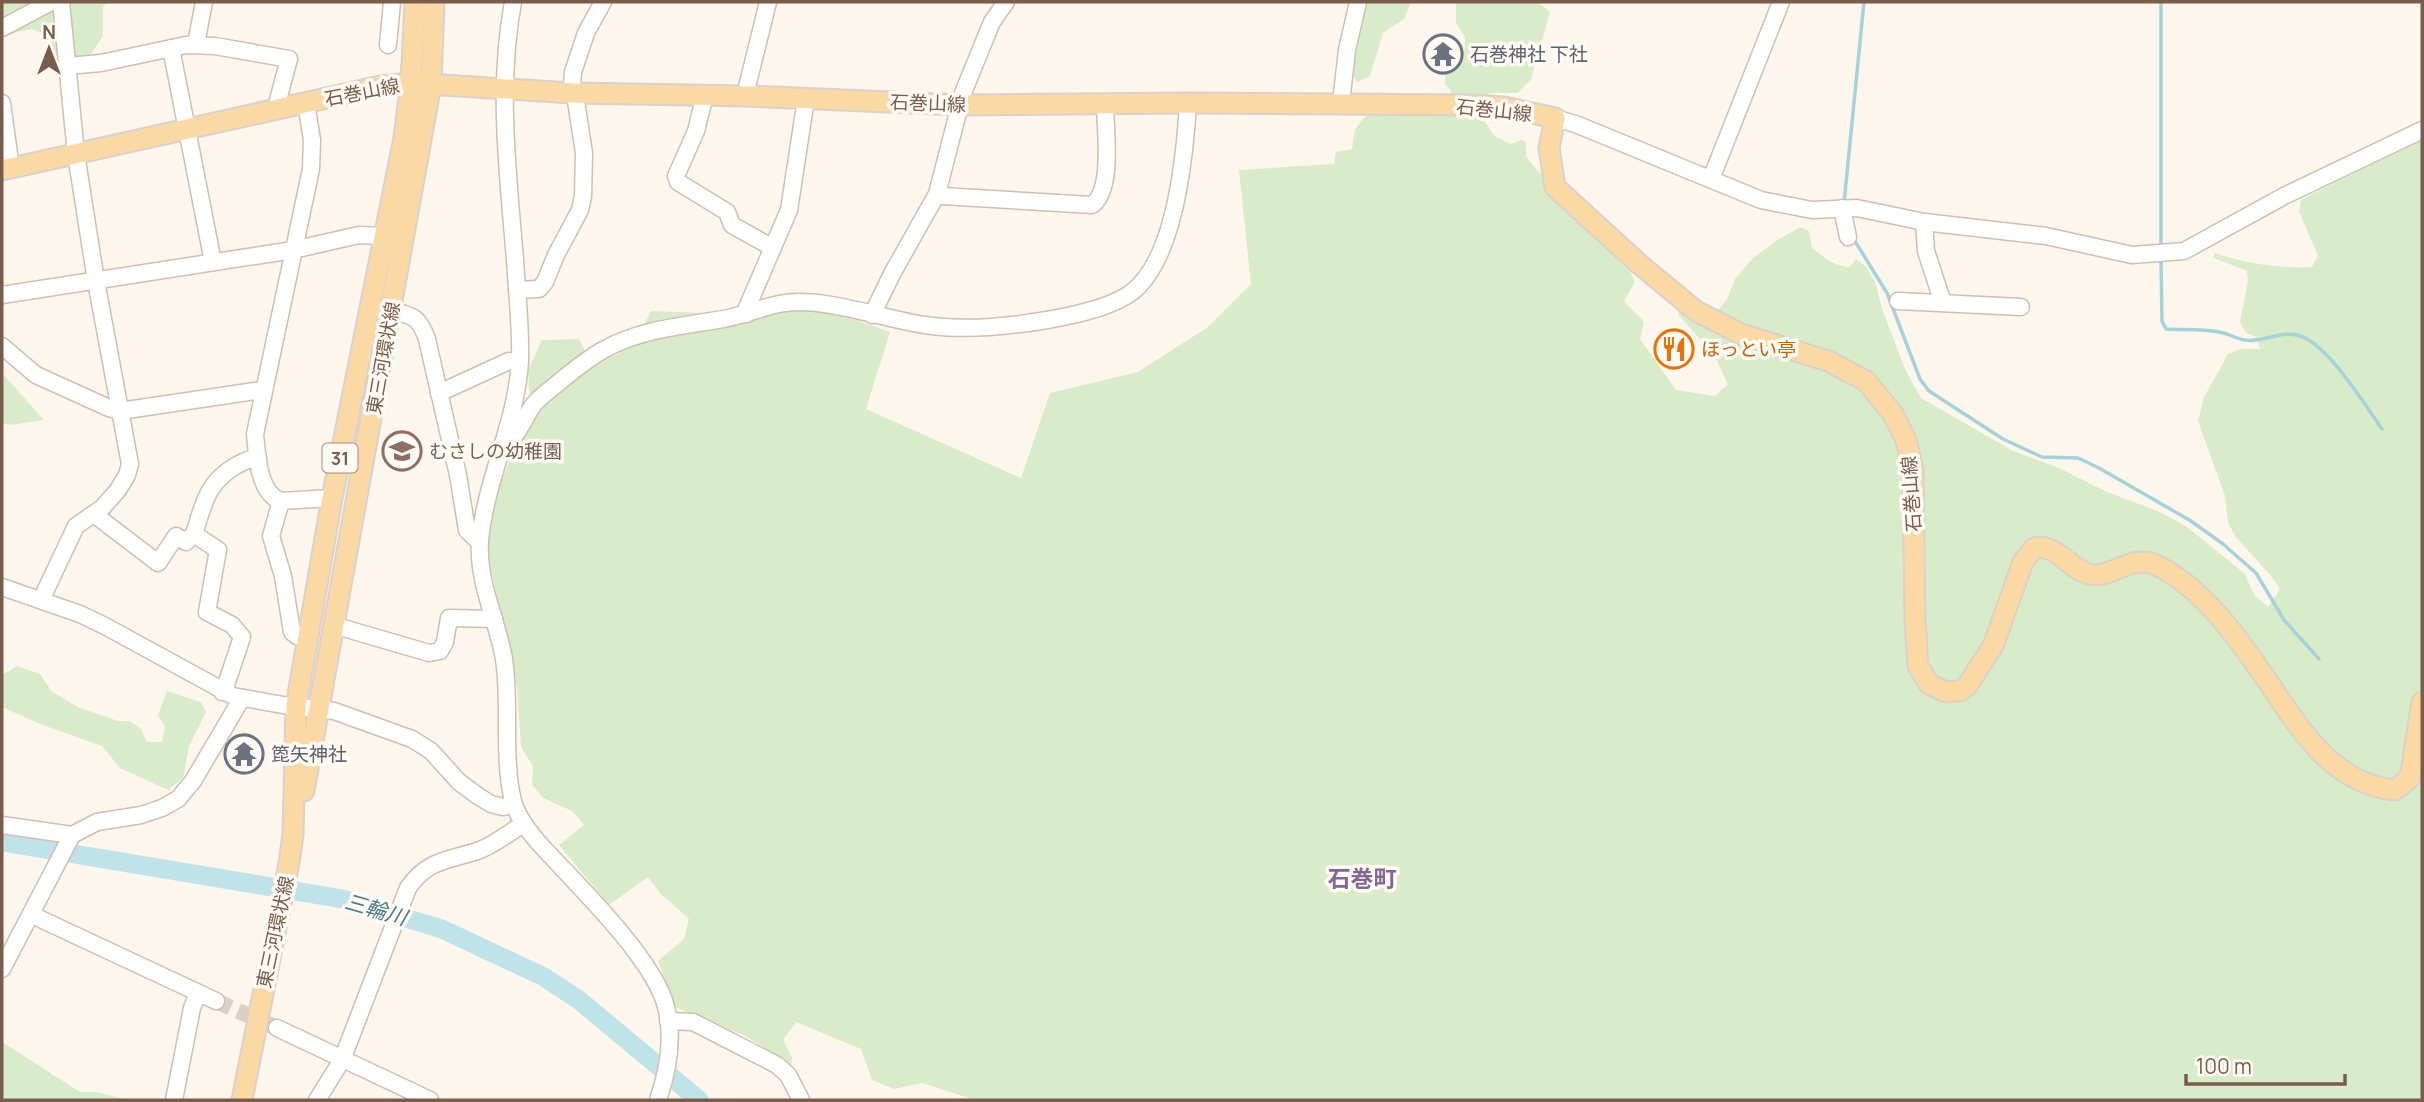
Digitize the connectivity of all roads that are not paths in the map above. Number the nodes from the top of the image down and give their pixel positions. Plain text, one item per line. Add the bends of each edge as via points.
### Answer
1 (51, 2) edge
2 (61, 2) edge
3 (204, 2) edge
4 (392, 2) edge
5 (415, 2) edge
6 (434, 2) edge
7 (513, 2) edge
8 (603, 2) edge
9 (768, 2) edge
10 (1006, 2) edge
11 (1358, 2) edge
12 (1782, 2) edge
13 (2, 29) edge
14 (195, 44) junction
15 (388, 44) dead end
16 (171, 48) junction
17 (67, 66) junction
18 (411, 83) junction
19 (431, 84) junction
20 (504, 90) junction
21 (572, 93) junction
22 (705, 95) junction
23 (747, 96) junction
24 (806, 99) junction
25 (2, 103) edge
26 (306, 103) junction
27 (1188, 103) junction
28 (1341, 103) junction
29 (1105, 104) junction
30 (961, 105) junction
31 (279, 108) junction
32 (1555, 118) junction
33 (188, 129) junction
34 (2422, 130) edge
35 (76, 154) junction
36 (6, 169) edge
37 (1712, 179) junction
38 (937, 194) junction
39 (1842, 208) junction
40 (1924, 222) junction
41 (384, 236) junction
42 (1848, 237) dead end
43 (773, 248) junction
44 (293, 250) junction
45 (213, 262) junction
46 (96, 281) junction
47 (517, 290) junction
48 (2, 295) edge
49 (1898, 301) dead end
50 (1943, 303) junction
51 (2021, 307) dead end
52 (392, 311) junction
53 (747, 314) junction
54 (872, 315) junction
55 (2, 346) edge
56 (520, 362) junction
57 (263, 392) junction
58 (439, 393) junction
59 (120, 411) junction
60 (503, 446) junction
61 (258, 457) junction
62 (332, 498) junction
63 (281, 501) junction
64 (95, 515) junction
65 (194, 534) junction
66 (480, 543) junction
67 (2, 587) edge
68 (41, 600) junction
69 (494, 619) junction
70 (333, 625) junction
71 (308, 638) junction
72 (222, 692) junction
73 (243, 698) junction
74 (2422, 702) edge
75 (296, 706) junction
76 (318, 709) junction
77 (514, 804) junction
78 (523, 824) junction
79 (2, 825) edge
80 (293, 835) junction
81 (71, 838) junction
82 (32, 915) junction
83 (2, 969) edge
84 (198, 993) junction
85 (216, 1001) tunnel mouth
86 (668, 1021) junction
87 (277, 1028) tunnel mouth
88 (255, 1029) junction
89 (342, 1060) junction
90 (665, 1094) edge
91 (174, 1100) edge
92 (230, 1100) edge
93 (242, 1100) edge
94 (317, 1100) edge
95 (430, 1100) edge
96 (801, 1100) edge

1 - 13 street
2 - 17 street
3 - 14 street
4 - 15 street
5 - 18 main road, 東三河環状線 / 31
6 - 19 main road, 東三河環状線 / 31
7 - 20 street
8 - 21 street via 586,33 573,72
9 - 23 street
10 - 30 street via 992,22
11 - 28 street
12 - 37 street
14 - 16 street
14 - 31 street via 289,59
16 - 17 street
16 - 33 street
17 - 35 street
18 - 19 main road, 石巻山線
18 - 26 main road, 石巻山線
18 - 41 main road, 東三河環状線 / 31
19 - 20 main road, 石巻山線
19 - 52 main road, 東三河環状線 / 31
20 - 21 main road, 石巻山線
20 - 47 street
21 - 22 main road, 石巻山線
21 - 47 street via 585,174 580,210 545,282 539,289
22 - 23 main road, 石巻山線
22 - 43 street via 696,131 676,176 678,182 727,212 732,225
23 - 24 main road, 石巻山線
24 - 30 main road, 石巻山線
24 - 43 street via 789,210
25 - 36 street
26 - 31 main road, 石巻山線
26 - 44 street via 311,169
27 - 28 main road, 石巻山線
27 - 29 main road, 石巻山線
27 - 54 street via 1185,154 1161,251 1132,292 1053,319 983,327 925,326
28 - 32 main road, 石巻山線 via 1503,107
29 - 30 main road, 石巻山線
29 - 38 street via 1107,175 1092,205
30 - 38 street
31 - 33 main road, 石巻山線
32 - 37 street
32 - 74 main road, 石巻山線 via 1549,148 1555,187 1620,246 1696,312 1741,334 1828,361 1866,381 1893,414 1913,470 1918,666 1929,684 1946,692 1967,686 1993,646 2023,562 2034,548 2044,546 2090,575 2136,562 2152,563 2182,582 2217,616 2307,739 2356,780 2395,790 2410,778
33 - 35 main road, 石巻山線
33 - 45 street
34 - 40 street via 2284,196 2184,251 2132,255 2033,234
35 - 36 main road, 石巻山線
35 - 46 street
37 - 39 street via 1784,206
38 - 54 street
39 - 40 street
39 - 42 street
40 - 50 street via 1926,250
41 - 44 street via 359,236
41 - 62 main road, 東三河環状線 / 31
43 - 53 street
44 - 45 street
44 - 57 street
45 - 46 street
46 - 48 street
46 - 59 street
47 - 56 street
49 - 50 street
50 - 51 street
52 - 58 street via 421,323
52 - 70 main road, 東三河環状線 / 31
53 - 54 street via 796,302
53 - 60 street via 656,331 605,349 543,395 513,439
55 - 59 street via 36,375
56 - 58 street via 509,361
56 - 60 street
57 - 59 street
57 - 61 street via 255,434
58 - 66 street via 467,530
59 - 64 street via 130,464 118,490
60 - 66 street
61 - 63 street via 268,492
61 - 65 street via 214,482
62 - 63 street
62 - 71 main road, 東三河環状線 / 31
63 - 71 street via 271,536 292,632
64 - 65 street via 158,563 176,536 186,542
64 - 68 street via 76,526
65 - 72 street via 218,550 207,612 232,625 243,637
66 - 69 street via 485,594
67 - 68 street
68 - 72 street via 105,626
69 - 70 street via 449,618 446,642 439,651 429,653
69 - 77 street via 508,691
70 - 76 main road, 東三河環状線 / 31
71 - 75 main road, 東三河環状線 / 31
72 - 73 street
73 - 75 street
73 - 81 street via 178,799 141,815 97,822
75 - 76 street
75 - 80 main road, 東三河環状線 / 31
76 - 77 street via 356,717 412,739 478,796 503,807
76 - 80 main road, 東三河環状線 / 31
77 - 78 street
78 - 86 street via 632,948 664,1000
78 - 89 street via 492,844 432,864 416,876
79 - 81 street
80 - 88 main road, 東三河環状線 / 31
81 - 82 street
82 - 83 street
82 - 84 street
84 - 85 street
84 - 91 street
86 - 90 street
86 - 96 street via 693,1022 777,1065
87 - 89 street
88 - 92 main road, 東三河環状線 / 31
88 - 93 main road, 東三河環状線 / 31
89 - 94 street
89 - 95 street

